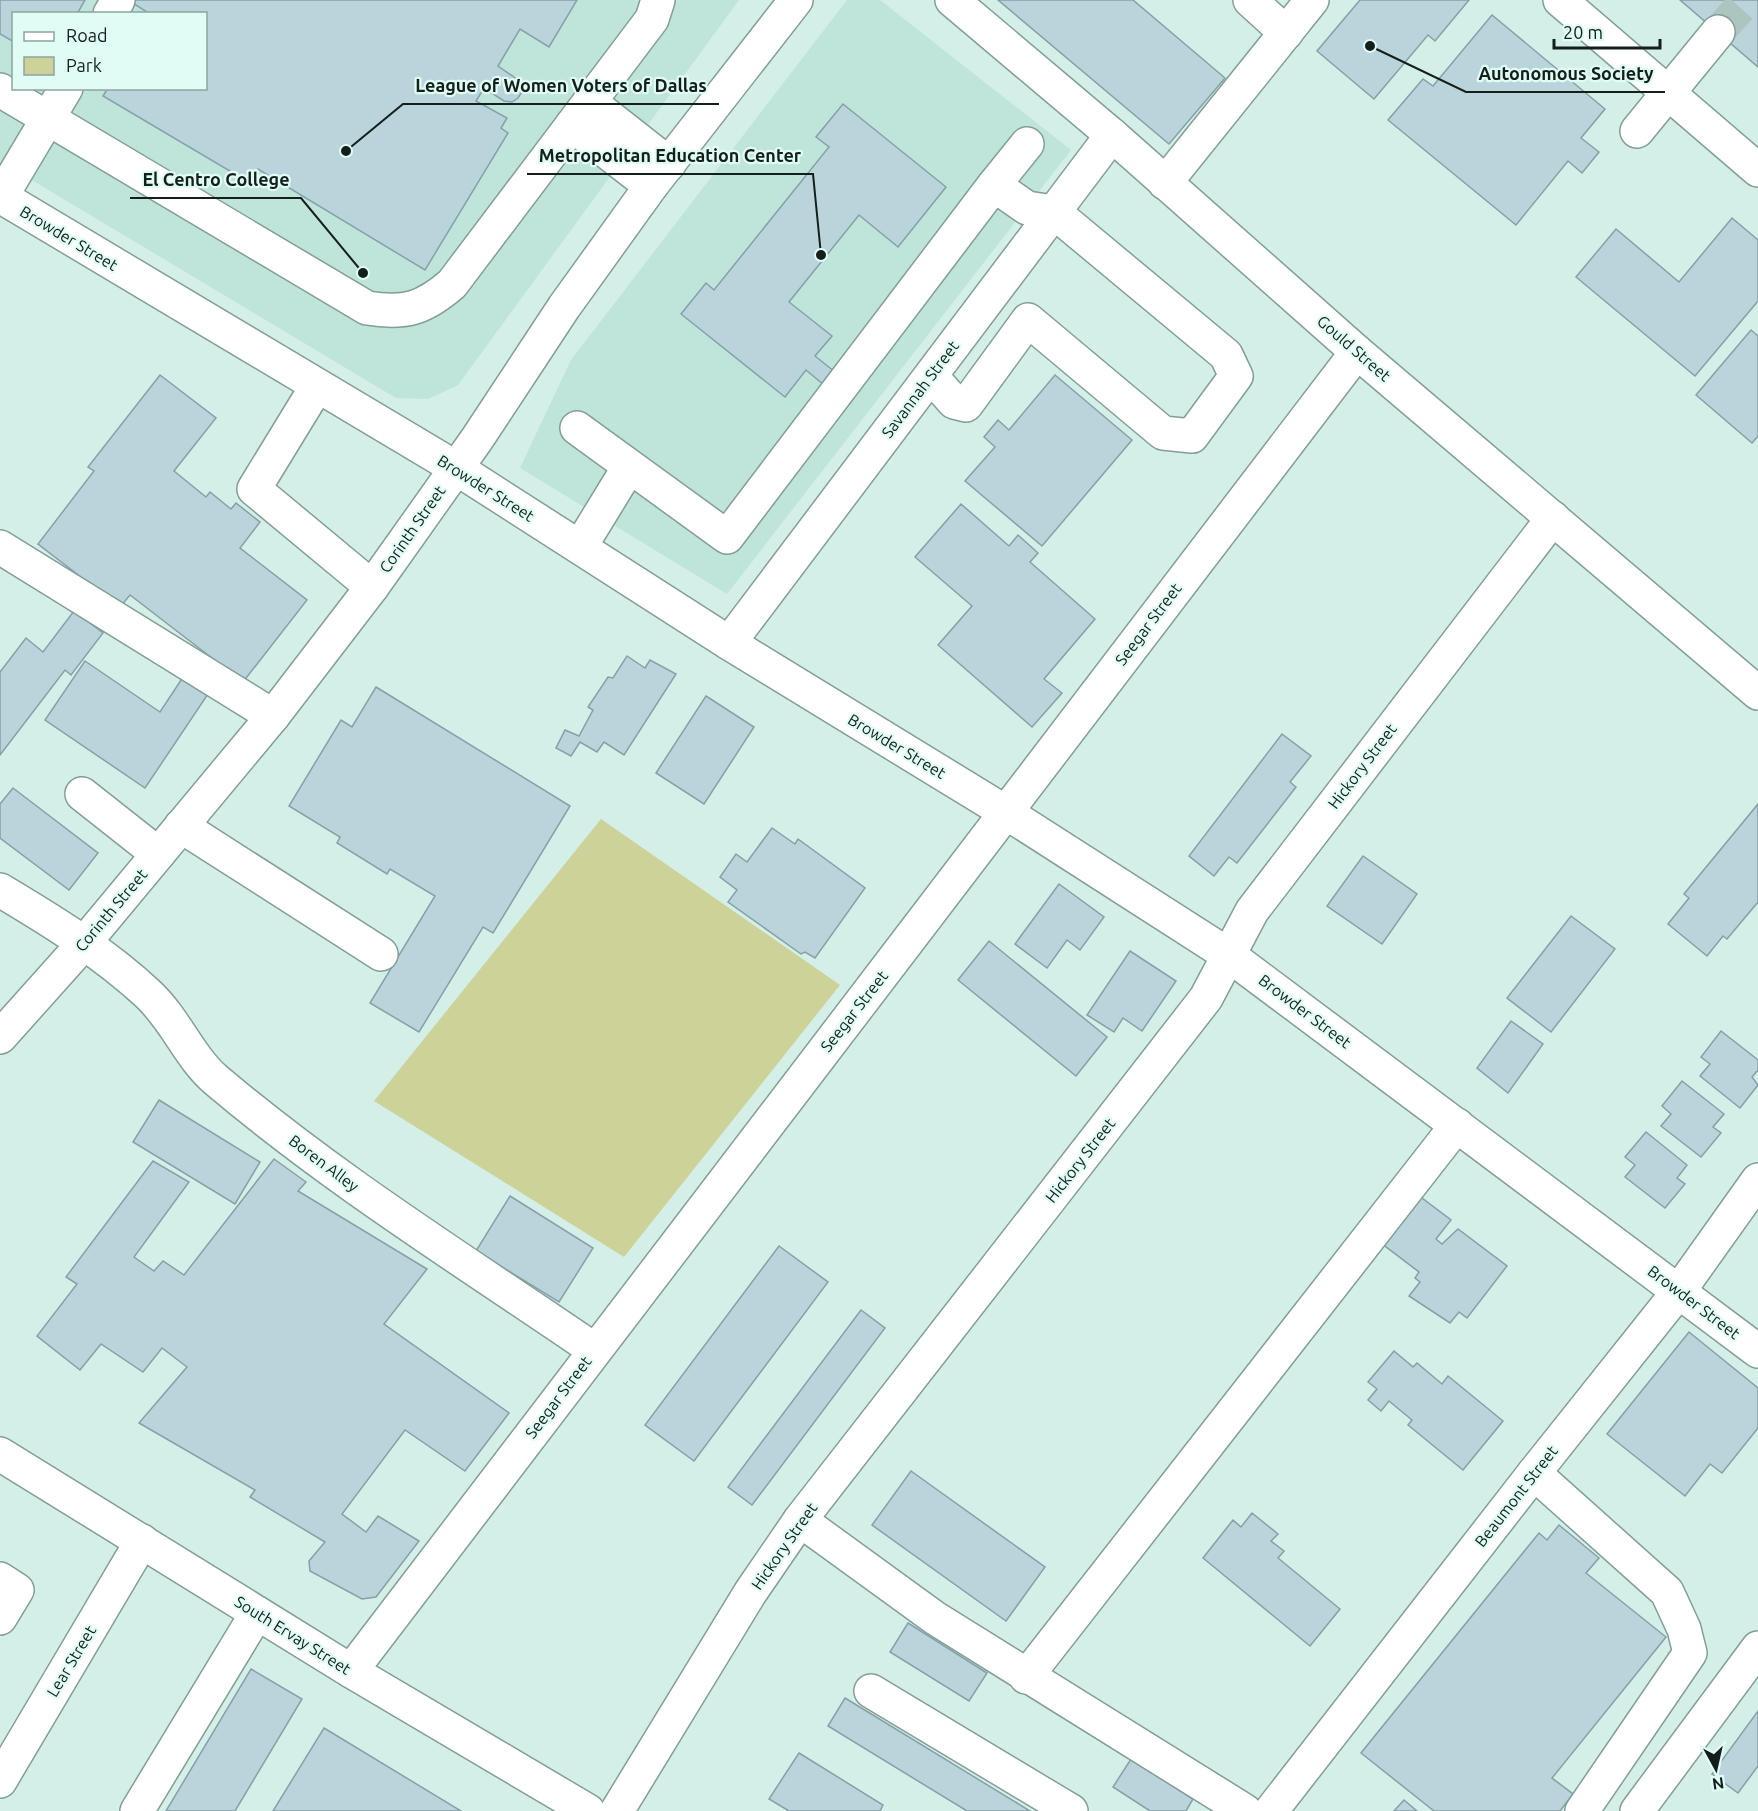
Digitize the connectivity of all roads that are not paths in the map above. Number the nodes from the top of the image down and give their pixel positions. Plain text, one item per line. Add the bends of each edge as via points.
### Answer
1 (658, 0) edge
2 (796, 0) edge
3 (952, 0) edge
4 (1250, 0) edge
5 (1312, 0) edge
6 (1560, 0) edge
7 (1718, 32) tunnel mouth
8 (1286, 33) junction
9 (0, 90) edge
10 (65, 90) edge
11 (1667, 93) junction
12 (581, 114) junction
13 (48, 118) junction
14 (1636, 131) dead end
15 (1112, 135) junction
16 (1027, 144) dead end
17 (1758, 170) edge
18 (660, 175) junction
19 (1165, 183) junction
20 (994, 185) junction
21 (1, 197) edge
22 (1054, 212) junction
23 (1358, 352) junction
24 (931, 376) junction
25 (317, 386) junction
26 (577, 429) dead end
27 (629, 467) junction
28 (456, 468) junction
29 (1553, 518) junction
30 (0, 547) edge
31 (580, 548) junction
32 (372, 587) junction
33 (729, 644) junction
34 (1758, 693) edge
35 (273, 716) junction
36 (82, 794) dead end
37 (1007, 813) junction
38 (181, 826) junction
39 (158, 854) junction
40 (0, 890) edge
41 (85, 942) junction
42 (381, 954) dead end
43 (1230, 956) junction
44 (0, 1037) edge
45 (1457, 1125) junction
46 (1758, 1180) edge
47 (1679, 1291) junction
48 (594, 1350) junction
49 (1758, 1351) edge
50 (0, 1454) edge
51 (1534, 1473) junction
52 (800, 1520) junction
53 (142, 1541) junction
54 (0, 1579) edge
55 (257, 1613) junction
56 (0, 1618) edge
57 (1758, 1648) edge
58 (351, 1671) junction
59 (1026, 1677) junction
60 (871, 1691) dead end
61 (0, 1780) edge
62 (137, 1811) edge
63 (588, 1811) edge
64 (617, 1811) edge
65 (1071, 1811) edge
66 (1245, 1811) edge
67 (1271, 1811) edge
68 (1582, 1811) edge
69 (1637, 1811) edge

1 - 12 street via 652,19
2 - 18 street, Corinth Street
3 - 15 street, Gould Street
4 - 8 street
5 - 8 street
6 - 11 street
7 - 11 street
8 - 19 street
9 - 13 street
10 - 13 street
11 - 14 street
11 - 17 street
12 - 13 street via 452,284 413,309 390,312 367,308
12 - 18 street
13 - 21 street
15 - 19 street, Gould Street
15 - 22 street, Savannah Street
16 - 20 street
18 - 28 street, Corinth Street via 564,307
19 - 23 street, Gould Street
20 - 22 street via 1027,208
20 - 27 street via 728,537
21 - 25 street, Browder Street
22 - 24 street, Savannah Street
22 - 24 street via 1226,355 1236,376 1192,436 1163,433 1028,320 966,405 954,402
23 - 29 street, Gould Street
23 - 37 street, Seegar Street via 1128,649
24 - 33 street, Savannah Street
25 - 28 street, Browder Street
25 - 32 street via 254,489
26 - 27 street
27 - 31 street
28 - 31 street, Browder Street
28 - 32 street, Corinth Street
29 - 34 street, Gould Street
29 - 43 street, Hickory Street via 1251,911
30 - 35 street
31 - 33 street, Browder Street
32 - 35 street, Corinth Street
33 - 37 street, Browder Street
35 - 38 street, Corinth Street
36 - 39 street
37 - 43 street, Browder Street
37 - 48 street, Seegar Street
38 - 39 street, Corinth Street
38 - 42 street
39 - 41 street, Corinth Street
40 - 41 street, Boren Alley
41 - 44 street, Corinth Street
41 - 48 street, Boren Alley via 149,995 175,1023 192,1054 213,1078 333,1171
43 - 45 street, Browder Street
43 - 52 street, Hickory Street via 1206,998
45 - 47 street, Browder Street
45 - 59 street
46 - 47 street, Beaumont Street
47 - 49 street, Browder Street
47 - 51 street, Beaumont Street
48 - 58 street, Seegar Street
50 - 53 street, South Ervay Street
51 - 67 street, Beaumont Street
51 - 68 street via 1667,1593 1690,1653
52 - 59 street via 935,1618
52 - 64 street, Hickory Street via 750,1593
53 - 55 street, South Ervay Street
53 - 61 street, Lear Street
54 - 56 street via 17,1590
55 - 58 street, South Ervay Street
55 - 62 street
57 - 69 street
58 - 63 street, South Ervay Street
59 - 66 street
60 - 65 street

